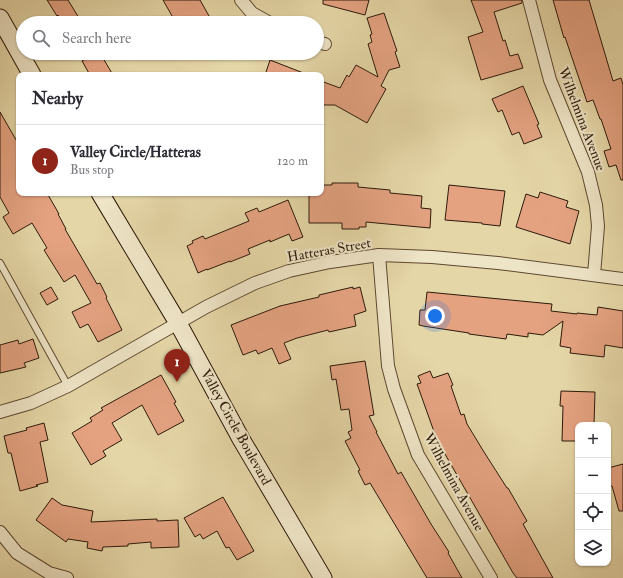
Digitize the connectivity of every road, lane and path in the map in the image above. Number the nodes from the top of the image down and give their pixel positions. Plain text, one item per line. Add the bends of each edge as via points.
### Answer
1 (241, 0) edge
2 (529, 0) edge
3 (257, 16) edge
4 (0, 18) edge
5 (16, 46) edge
6 (24, 60) edge
7 (30, 72) edge
8 (102, 196) edge
9 (378, 255) junction
10 (0, 263) edge
11 (594, 275) junction
12 (623, 278) edge
13 (178, 323) junction
14 (68, 386) junction
15 (0, 412) edge
16 (0, 532) edge
17 (67, 578) edge
18 (323, 578) edge
19 (491, 578) edge

1 - 3 street
2 - 11 street, Wilhelmina Avenue via 550,80 588,172 596,205 598,226
4 - 5 main road
6 - 7 main road
8 - 13 main road, Valley Circle Boulevard
9 - 11 street, Hatteras Street via 498,263
9 - 13 street, Hatteras Street via 289,271 255,284
9 - 19 street, Wilhelmina Avenue via 388,366 394,389 418,455
10 - 14 lane
11 - 12 street, Hatteras Street
13 - 14 street, Hatteras Street
13 - 18 main road, Valley Circle Boulevard via 241,439
14 - 15 street, Hatteras Street via 31,403
16 - 17 street via 17,553 49,573

